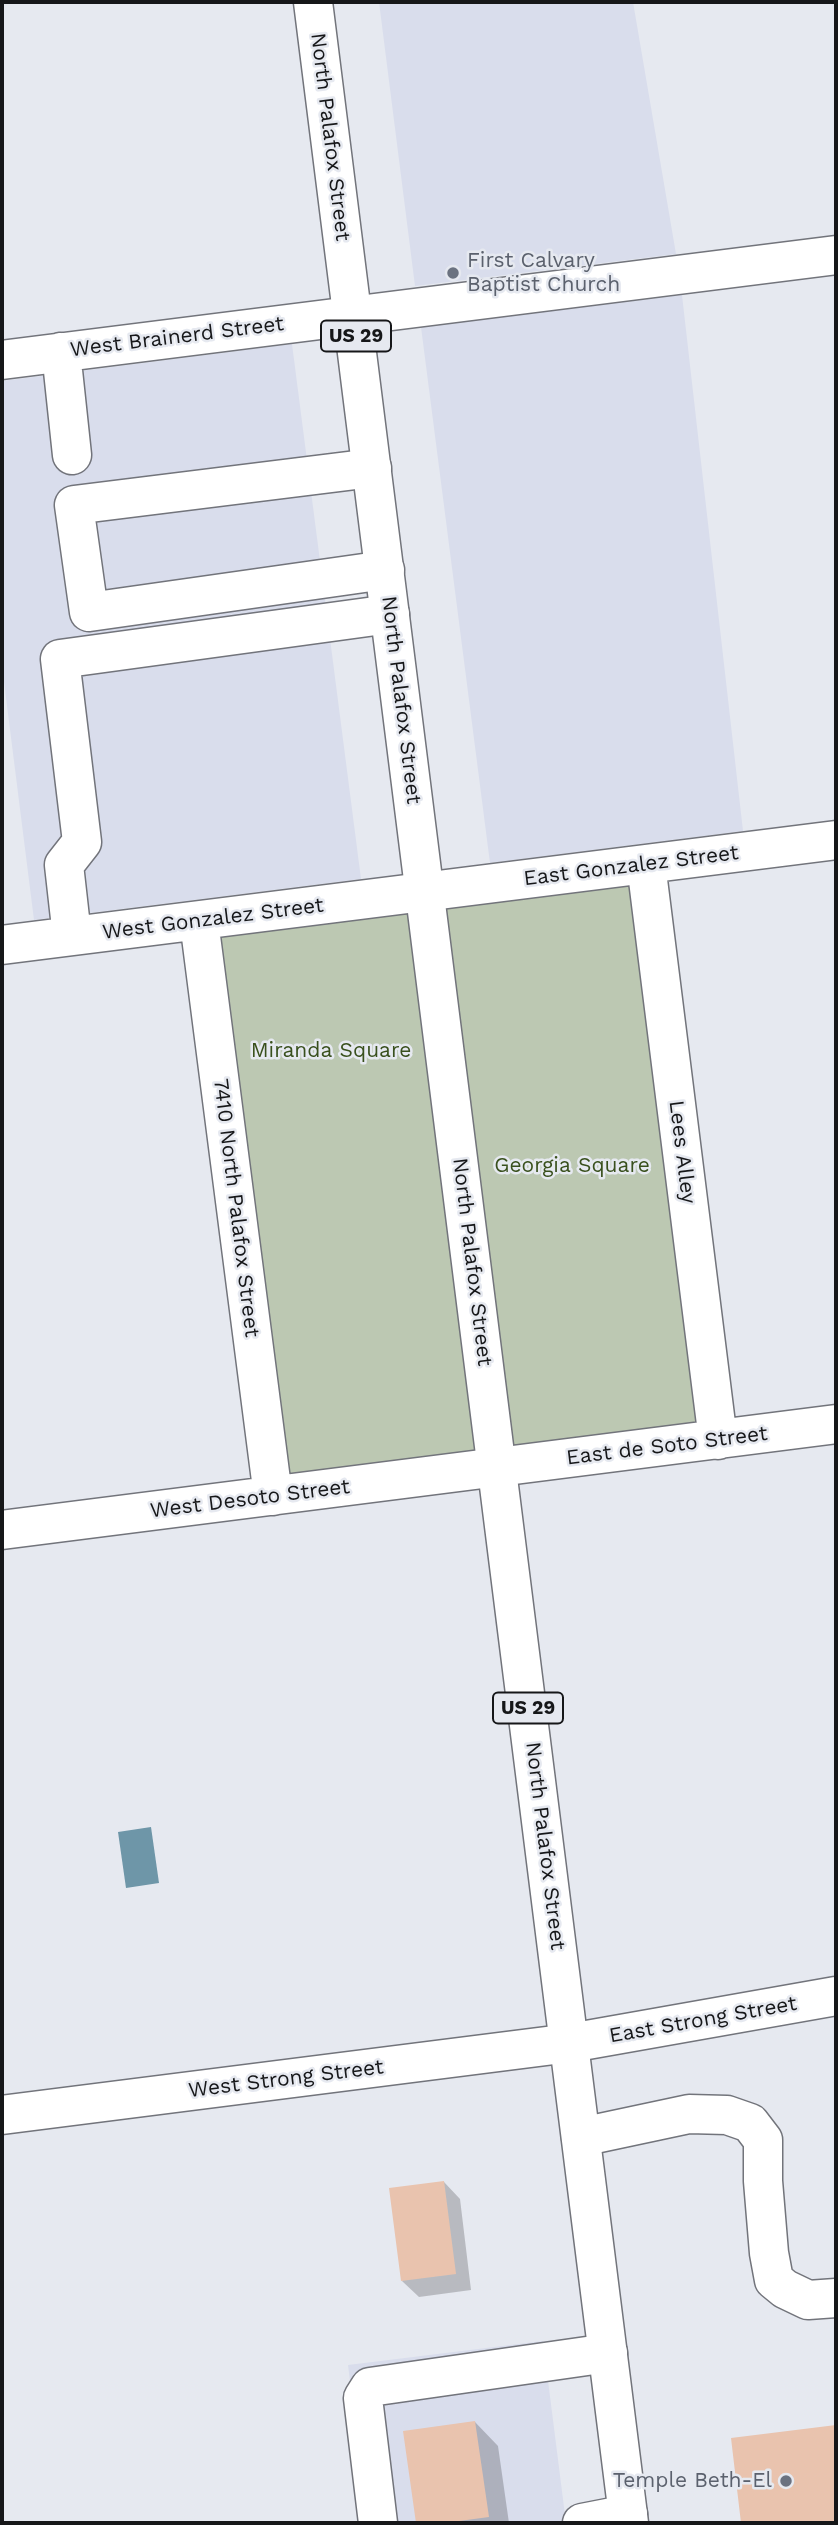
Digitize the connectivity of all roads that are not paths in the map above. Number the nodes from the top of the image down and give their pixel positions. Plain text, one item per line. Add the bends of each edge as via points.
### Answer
1 (313, 2) edge
2 (836, 255) edge
3 (353, 315) junction
4 (61, 352) junction
5 (2, 360) edge
6 (72, 456) dead end
7 (372, 468) junction
8 (385, 570) junction
9 (390, 614) junction
10 (836, 840) edge
11 (646, 864) junction
12 (425, 892) junction
13 (200, 920) junction
14 (72, 936) junction
15 (2, 945) edge
16 (836, 1424) edge
17 (719, 1440) junction
18 (498, 1467) junction
19 (273, 1496) junction
20 (2, 1530) edge
21 (836, 1996) edge
22 (570, 2043) junction
23 (2, 2115) edge
24 (581, 2137) junction
25 (836, 2298) edge
26 (608, 2353) junction
27 (628, 2519) edge
28 (378, 2523) edge
29 (582, 2523) edge

1 - 3 street, North Palafox Street / US 29
2 - 3 street, West Brainerd Street
3 - 4 street, West Brainerd Street
3 - 7 street, North Palafox Street / US 29
4 - 5 street, West Brainerd Street
4 - 6 street
7 - 8 street, North Palafox Street / US 29
7 - 8 street via 74,505 89,612
8 - 9 street, North Palafox Street / US 29
9 - 12 street, North Palafox Street / US 29
9 - 14 street via 60,659 82,842 64,865
10 - 11 street, East Gonzalez Street
11 - 12 street, East Gonzalez Street
11 - 17 street, Lees Alley
12 - 13 street, West Gonzalez Street
12 - 18 street, North Palafox Street / US 29
13 - 14 street, West Gonzalez Street
13 - 19 street, 7410 North Palafox Street
14 - 15 street, West Gonzalez Street
16 - 17 street, East de Soto Street
17 - 18 street, East de Soto Street
18 - 19 street, West Desoto Street
18 - 22 street, North Palafox Street / US 29
19 - 20 street, West Desoto Street
21 - 22 street, East Strong Street
22 - 23 street, West Strong Street
22 - 24 street, North Palafox Street / US 29
24 - 25 street via 689,2114 727,2115 750,2123 763,2140 774,2280 808,2300
24 - 26 street, North Palafox Street / US 29
26 - 27 street, North Palafox Street / US 29
26 - 28 street via 370,2387 363,2398
27 - 29 street

